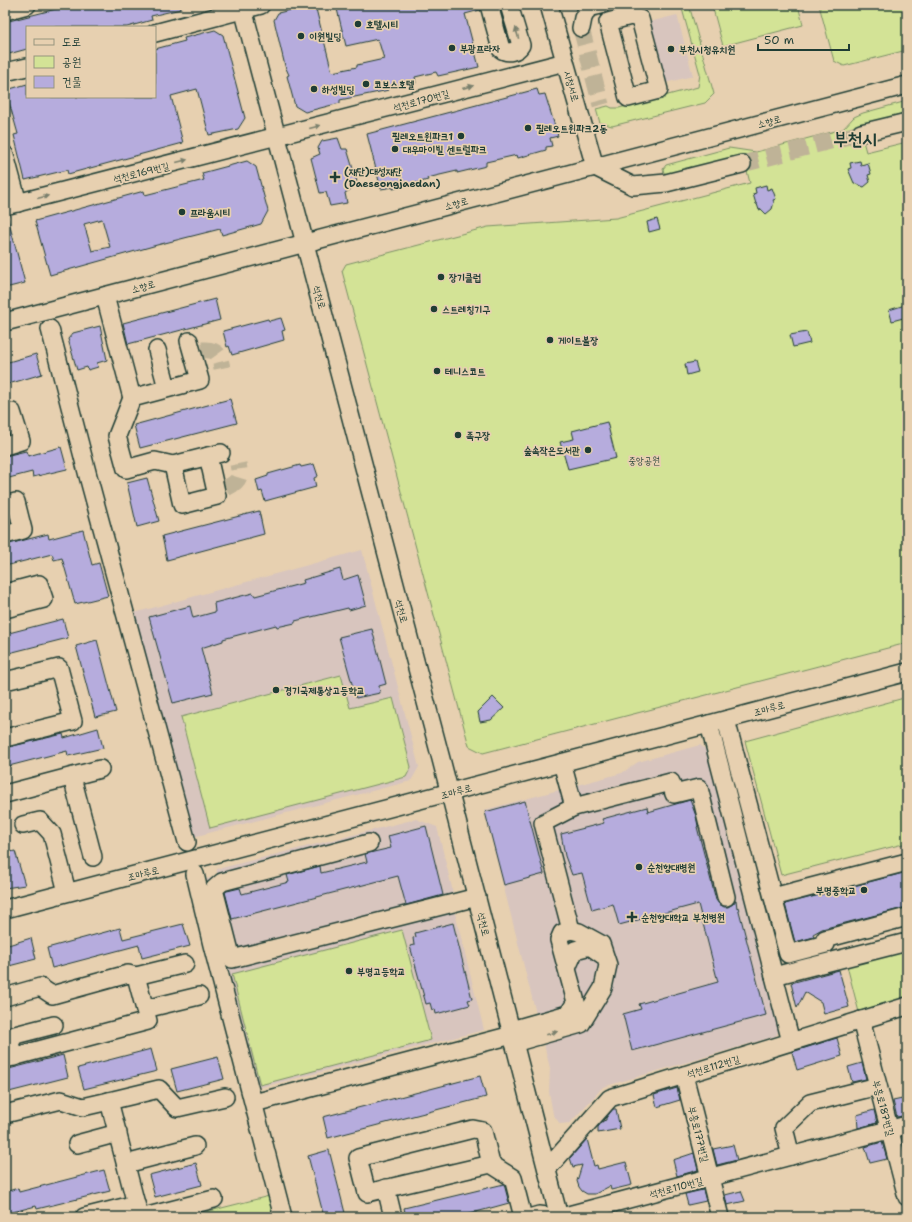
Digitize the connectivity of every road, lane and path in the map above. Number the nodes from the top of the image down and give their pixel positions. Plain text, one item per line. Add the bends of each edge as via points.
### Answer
1 (27, 5) edge
2 (261, 5) edge
3 (489, 5) edge
4 (509, 5) edge
5 (549, 5) edge
6 (595, 6) edge
7 (243, 7) edge
8 (5, 11) edge
9 (630, 11) edge
10 (581, 28) tunnel mouth
11 (156, 33) edge
12 (565, 62) junction
13 (26, 67) edge
14 (5, 72) edge
15 (907, 85) edge
16 (907, 122) edge
17 (861, 133) tunnel mouth
18 (277, 137) junction
19 (5, 155) edge
20 (742, 164) tunnel mouth
21 (594, 167) junction
22 (11, 205) edge
23 (305, 243) junction
24 (105, 296) junction
25 (5, 322) edge
26 (50, 329) dead end
27 (194, 348) dead end
28 (157, 350) dead end
29 (167, 388) junction
30 (132, 398) junction
31 (5, 414) edge
32 (5, 446) edge
33 (173, 465) junction
34 (5, 505) edge
35 (5, 535) edge
36 (5, 593) edge
37 (5, 609) edge
38 (907, 672) edge
39 (5, 681) edge
40 (726, 720) junction
41 (709, 724) junction
42 (5, 738) edge
43 (562, 763) junction
44 (100, 769) dead end
45 (72, 776) junction
46 (450, 793) junction
47 (5, 794) edge
48 (574, 807) junction
49 (23, 826) dead end
50 (187, 842) dead end
51 (369, 844) dead end
52 (93, 857) dead end
53 (907, 862) edge
54 (195, 874) dead end
55 (67, 892) junction
56 (477, 897) junction
57 (726, 897) dead end
58 (773, 897) junction
59 (5, 909) edge
60 (907, 917) edge
61 (571, 930) junction
62 (907, 942) edge
63 (606, 957) junction
64 (186, 964) dead end
65 (569, 975) junction
66 (136, 976) junction
67 (774, 976) junction
68 (603, 988) junction
69 (199, 996) dead end
70 (5, 997) edge
71 (907, 1006) edge
72 (145, 1009) junction
73 (861, 1020) junction
74 (54, 1025) dead end
75 (512, 1036) junction
76 (791, 1042) junction
77 (10, 1058) edge
78 (684, 1075) junction
79 (878, 1086) junction
80 (225, 1097) dead end
81 (109, 1101) junction
82 (254, 1103) junction
83 (5, 1114) edge
84 (907, 1125) edge
85 (890, 1130) junction
86 (118, 1134) junction
87 (77, 1144) dead end
88 (195, 1146) dead end
89 (790, 1156) junction
90 (126, 1164) junction
91 (491, 1164) junction
92 (547, 1169) junction
93 (710, 1178) junction
94 (386, 1188) junction
95 (907, 1197) edge
96 (214, 1199) dead end
97 (140, 1213) edge
98 (84, 1217) edge
99 (283, 1217) edge
100 (393, 1217) edge
101 (523, 1217) edge
102 (532, 1217) edge
103 (555, 1217) edge
104 (560, 1217) edge
105 (720, 1217) edge

1 - 8 street
2 - 7 street
3 -> 4 street via 504,52 514,51 520,45
5 - 12 street, 시청서로
6 - 10 street via 588,8
7 - 11 street
7 - 18 street, 석천로
9 - 9 street via 640,19 659,90 628,98 608,22
18 -> 12 street, 석천로170번길
12 - 21 street, 시청서로
13 - 14 street
15 - 21 street, 소향로
16 - 17 street
22 -> 18 street, 석천로169번길
18 - 23 street, 석천로
19 - 22 street
20 - 21 street via 666,183 633,186
21 - 23 street, 소향로
23 - 24 street, 소향로
23 - 46 street, 석천로
24 - 25 street, 소향로
24 - 30 street
26 - 50 street
27 - 29 street via 200,380
28 - 29 street
29 - 30 street
30 - 33 street via 117,436 126,469 155,461
31 - 32 street via 12,412 21,441
33 - 33 street via 214,455 221,489 217,496 182,504
34 - 35 street via 16,502 23,530
36 - 37 street via 40,584 44,599
38 - 40 street, 조마루로
39 - 42 street via 59,668 73,721
40 - 41 street, 조마루로
40 - 58 street
41 - 43 street, 조마루로
41 - 67 street
43 - 46 street, 조마루로
43 - 48 street
44 - 45 street
45 - 47 street
45 - 52 street
46 - 55 street, 조마루로
46 - 56 street, 석천로
48 - 57 street via 671,782 674,794 699,788
48 - 61 street via 543,823
49 - 55 street via 40,822 52,834
51 - 56 street via 222,882 214,889 232,959
53 - 58 street
54 - 82 street
55 - 59 street, 조마루로
56 - 75 street, 석천로
58 - 60 street via 788,954 826,944 825,939
61 - 63 street via 601,944
61 - 65 street via 562,933 559,940
62 - 67 street
63 - 65 street via 590,946 575,950
63 - 68 street via 608,965
64 - 66 street
65 - 68 street via 587,992
65 - 75 street via 576,1002 568,1014
66 - 70 street via 128,974 52,995 40,987
66 - 72 street
67 - 76 street
75 -> 68 street via 581,1024
69 - 72 street
71 - 73 street, 석천로112번길
72 - 77 street via 148,1021
73 - 76 street, 석천로112번길
73 - 79 street, 부흥로187번길
74 - 77 street via 15,1035 10,1044
75 - 82 street
75 - 92 street, 석천로
76 - 78 street, 석천로112번길
78 - 92 street, 석천로112번길 via 610,1098
78 - 93 street, 부흥로177번길
79 - 85 street, 부흥로187번길
79 - 89 street via 810,1103 784,1128
80 - 81 street via 177,1108 159,1089
81 - 83 street via 83,1107 60,1100
81 - 86 street
82 - 99 street
84 - 85 street, 석천로110번길
85 - 89 street, 석천로110번길
85 - 95 street, 부흥로187번길
86 - 87 street
86 - 90 street
88 - 90 street
89 - 93 street, 석천로110번길
90 - 97 street
91 - 94 street
91 - 94 street via 483,1131 473,1129 358,1158 367,1193
91 - 101 street via 514,1178
92 - 104 street, 석천로
93 - 104 street, 석천로110번길
93 - 105 street, 부흥로177번길
94 - 100 street
96 - 97 street
97 - 98 street
102 - 103 street

